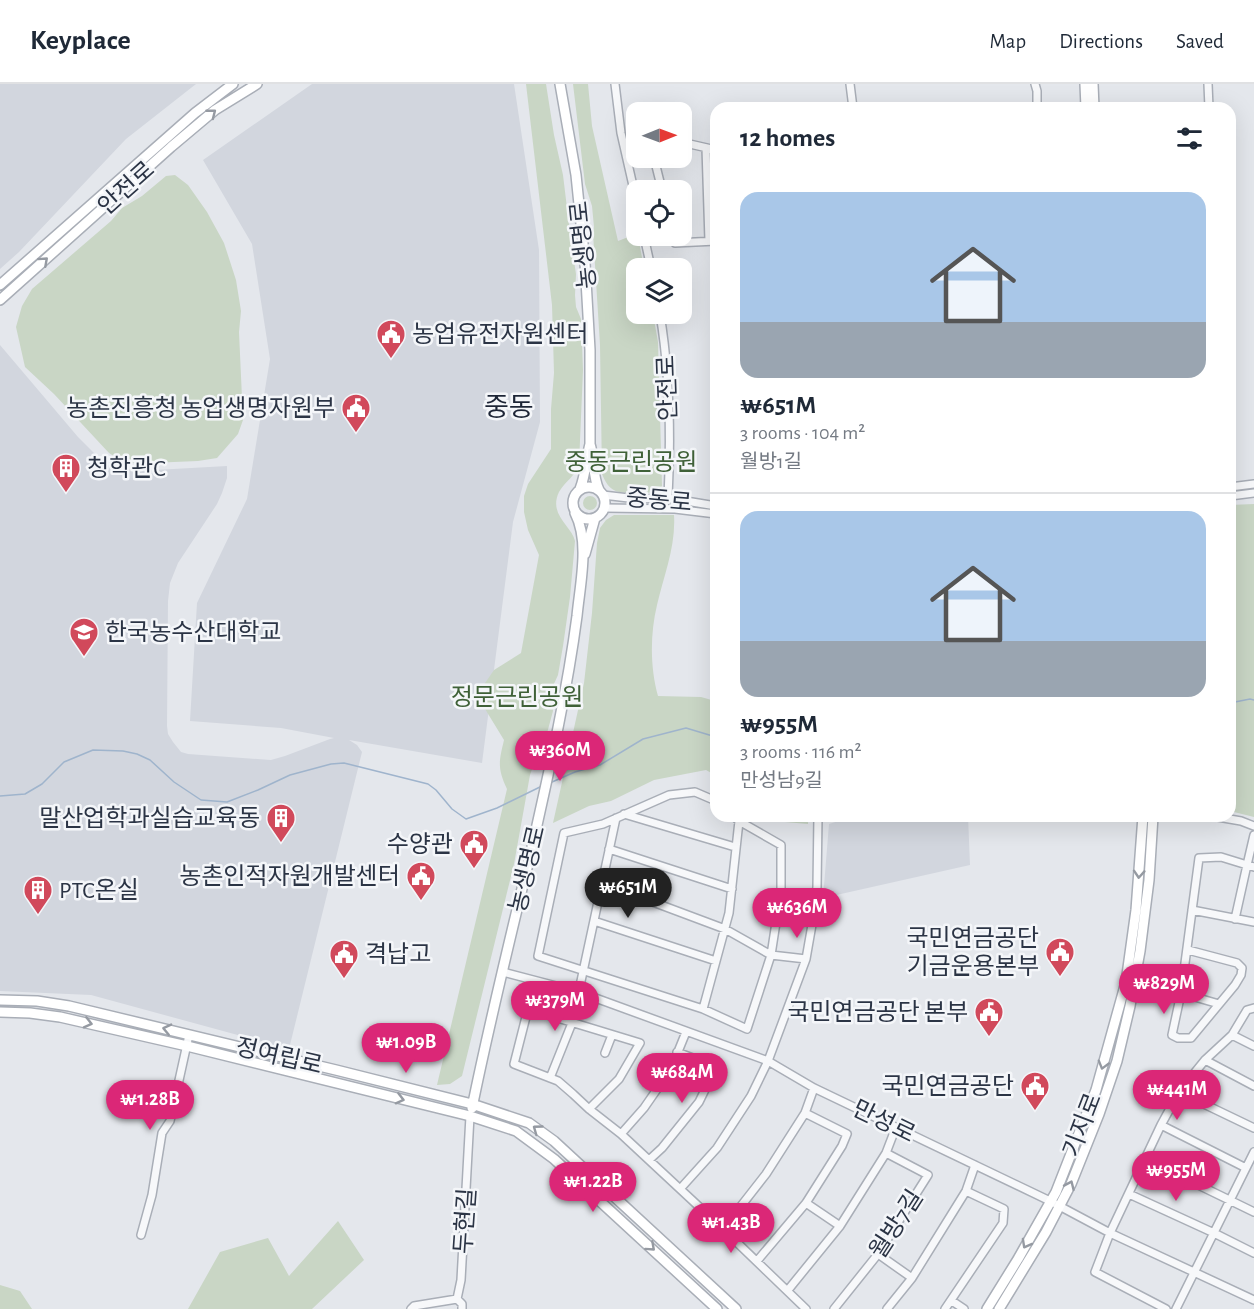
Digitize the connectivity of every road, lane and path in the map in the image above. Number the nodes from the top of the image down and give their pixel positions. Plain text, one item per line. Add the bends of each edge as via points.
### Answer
1 (233, 84) edge
2 (257, 84) edge
3 (560, 84) edge
4 (615, 84) edge
5 (850, 84) edge
6 (1035, 84) edge
7 (1086, 84) edge
8 (1093, 84) edge
9 (1208, 84) edge
10 (852, 102) edge
11 (1037, 102) edge
12 (1086, 102) edge
13 (1094, 102) edge
14 (1209, 102) edge
15 (692, 145) edge
16 (706, 148) junction
17 (710, 149) edge
18 (632, 180) edge
19 (710, 210) edge
20 (692, 240) edge
21 (710, 241) edge
22 (0, 285) edge
23 (0, 300) edge
24 (661, 324) edge
25 (590, 444) junction
26 (1254, 484) edge
27 (1236, 485) edge
28 (580, 489) junction
29 (601, 493) junction
30 (1254, 493) edge
31 (1236, 495) edge
32 (668, 498) junction
33 (710, 505) edge
34 (604, 508) junction
35 (575, 513) junction
36 (710, 513) edge
37 (595, 519) junction
38 (584, 559) junction
39 (710, 798) edge
40 (624, 814) junction
41 (616, 818) junction
42 (1236, 820) edge
43 (736, 822) edge
44 (741, 822) edge
45 (818, 822) edge
46 (1143, 822) edge
47 (1153, 822) edge
48 (1254, 826) edge
49 (1254, 835) edge
50 (735, 847) junction
51 (609, 849) junction
52 (1250, 866) edge
53 (602, 884) junction
54 (732, 890) junction
55 (1192, 910) junction
56 (1235, 919) junction
57 (594, 921) junction
58 (1254, 922) edge
59 (725, 929) junction
60 (1188, 950) junction
61 (771, 955) junction
62 (806, 959) junction
63 (716, 961) junction
64 (584, 971) junction
65 (502, 972) junction
66 (1130, 983) junction
67 (579, 992) junction
68 (1181, 993) junction
69 (0, 1000) edge
70 (1219, 1004) junction
71 (1254, 1008) edge
72 (703, 1009) junction
73 (0, 1012) edge
74 (114, 1017) junction
75 (572, 1023) junction
76 (112, 1030) junction
77 (686, 1032) junction
78 (189, 1035) junction
79 (612, 1035) junction
80 (1232, 1035) junction
81 (187, 1046) junction
82 (1254, 1046) edge
83 (677, 1052) junction
84 (605, 1053) dead end
85 (1205, 1060) junction
86 (768, 1061) junction
87 (550, 1078) junction
88 (1254, 1086) edge
89 (814, 1088) junction
90 (1179, 1092) junction
91 (472, 1104) junction
92 (590, 1109) junction
93 (805, 1113) junction
94 (470, 1116) junction
95 (1161, 1125) junction
96 (896, 1127) junction
97 (1254, 1128) edge
98 (621, 1134) junction
99 (468, 1142) joint
100 (1254, 1152) edge
101 (886, 1153) junction
102 (1145, 1159) junction
103 (649, 1160) junction
104 (975, 1165) junction
105 (1246, 1168) junction
106 (680, 1189) junction
107 (966, 1191) junction
108 (1128, 1194) junction
109 (1230, 1200) junction
110 (1050, 1201) junction
111 (806, 1203) junction
112 (1060, 1207) junction
113 (1254, 1212) edge
114 (840, 1226) junction
115 (723, 1229) junction
116 (1110, 1233) junction
117 (1214, 1233) junction
118 (141, 1235) dead end
119 (1254, 1253) edge
120 (878, 1254) junction
121 (757, 1261) junction
122 (1195, 1272) junction
123 (912, 1278) junction
124 (788, 1290) junction
125 (457, 1299) junction
126 (1254, 1300) edge
127 (951, 1301) junction
128 (411, 1309) edge
129 (462, 1309) edge
130 (717, 1309) edge
131 (736, 1309) edge
132 (806, 1309) edge
133 (834, 1309) edge
134 (887, 1309) edge
135 (945, 1309) edge
136 (964, 1309) edge
137 (987, 1309) edge
138 (999, 1309) edge
139 (1166, 1309) edge
140 (1176, 1309) edge

1 - 22 street, 안전로
23 -> 2 street, 안전로 via 171,147 216,110
3 - 25 street, 농생명로 via 576,175 585,263
4 - 18 street
5 - 10 street
6 - 11 street
7 - 12 street
8 - 13 street
9 - 14 street
15 - 16 street
16 - 17 street
16 - 19 street
20 - 21 street
24 - 32 street, 안전로 via 668,370
25 - 28 street
25 - 29 street
26 - 27 street
28 - 29 street via 594,487
28 - 35 street via 573,497
29 - 32 street, 중동로 via 637,499
29 - 34 street
30 - 31 street
32 - 33 street, 중동로
34 - 36 street, 중동로
34 - 37 street
35 - 37 street via 584,519
35 - 38 street via 580,521
37 - 38 street
38 - 65 street, 농생명로 via 561,714
39 - 40 street via 695,792 669,795
40 - 41 street
40 - 50 street
41 - 51 street
41 - 64 street via 564,833 540,945 538,956
42 - 48 street
43 - 50 street
44 - 61 street via 781,845 782,890
45 - 62 street via 817,887
46 -> 66 street, 기지로
47 - 66 street, 기지로 via 1140,951
49 - 52 street
50 - 54 street
51 - 53 street
51 - 54 street
52 - 55 street via 1221,857 1199,858
52 - 56 street
53 - 57 street
53 - 59 street
54 - 59 street
55 - 56 street
55 - 60 street
56 - 58 street
57 - 63 street
57 - 64 street
59 - 61 street
59 - 63 street
60 - 68 street
60 - 70 street via 1237,963 1242,968 1235,985
61 - 62 street
61 - 72 street via 747,1029
62 - 86 street
63 - 72 street
64 - 67 street
64 - 72 street
65 - 67 street, 만성로
65 - 91 street, 농생명로
66 - 68 street
66 -> 110 street, 기지로 via 1096,1090
112 -> 66 street, 기지로 via 1117,1061 1131,1006
67 - 75 street
67 - 77 street, 만성로
68 - 70 street
68 - 70 street via 1172,1035 1179,1038 1191,1038
69 - 74 street, 정여립로 via 69,1006
71 - 80 street via 1247,1010
73 -> 76 street, 정여립로 via 60,1017
74 - 76 street
78 -> 74 street, 정여립로
75 - 79 street
75 - 87 street
75 - 87 street via 528,1009 514,1064
76 - 81 street, 정여립로
77 - 83 street
77 - 86 street, 만성로
78 - 81 street
78 - 91 street, 정여립로
79 - 84 street
79 - 92 street via 640,1043 619,1079
80 - 82 street
80 - 85 street
81 -> 94 street, 정여립로
81 - 118 street via 170,1121 162,1132
83 - 98 street via 644,1108
83 - 103 street via 716,1067 699,1102
85 - 88 street
85 - 90 street
86 - 89 street, 만성로
86 - 106 street via 751,1096 717,1148
87 - 92 street
89 - 93 street
89 - 96 street, 만성로
90 - 95 street
90 - 97 street
91 - 94 street, 농생명로
131 -> 91 street, 정여립로 via 554,1141 529,1123
92 - 98 street
93 - 111 street via 848,1134
93 - 115 street via 766,1174
94 - 99 street, 농생명로
94 -> 130 street, 정여립로 via 516,1131 532,1141
95 - 102 street
95 - 105 street
96 - 101 street, 월방7길
96 - 104 street, 만성로
98 - 103 street
99 - 125 street, 두현길
100 - 105 street
101 - 114 street, 월방7길
101 - 120 street, 월방7길 via 928,1175
102 - 108 street
102 - 109 street
103 - 106 street
104 - 107 street
104 - 110 street, 만성로
105 - 109 street
106 - 115 street
107 - 123 street
107 - 127 street via 1004,1209 1003,1223
108 - 116 street
108 - 117 street
109 - 113 street
109 - 117 street
110 - 112 street, 만성로
110 -> 137 street, 기지로
111 - 114 street, 월방7길
111 - 121 street
112 - 116 street, 만성로
112 - 138 street, 기지로
114 - 124 street, 월방7길
115 - 121 street
116 - 122 street, 만성로
116 - 139 street via 1095,1272
117 - 119 street
117 - 122 street
120 - 123 street
120 - 133 street, 월방7길
121 - 124 street
122 - 126 street, 만성로
122 - 140 street
123 - 134 street
124 - 132 street
125 - 128 street
125 - 129 street
127 - 135 street
127 - 136 street

